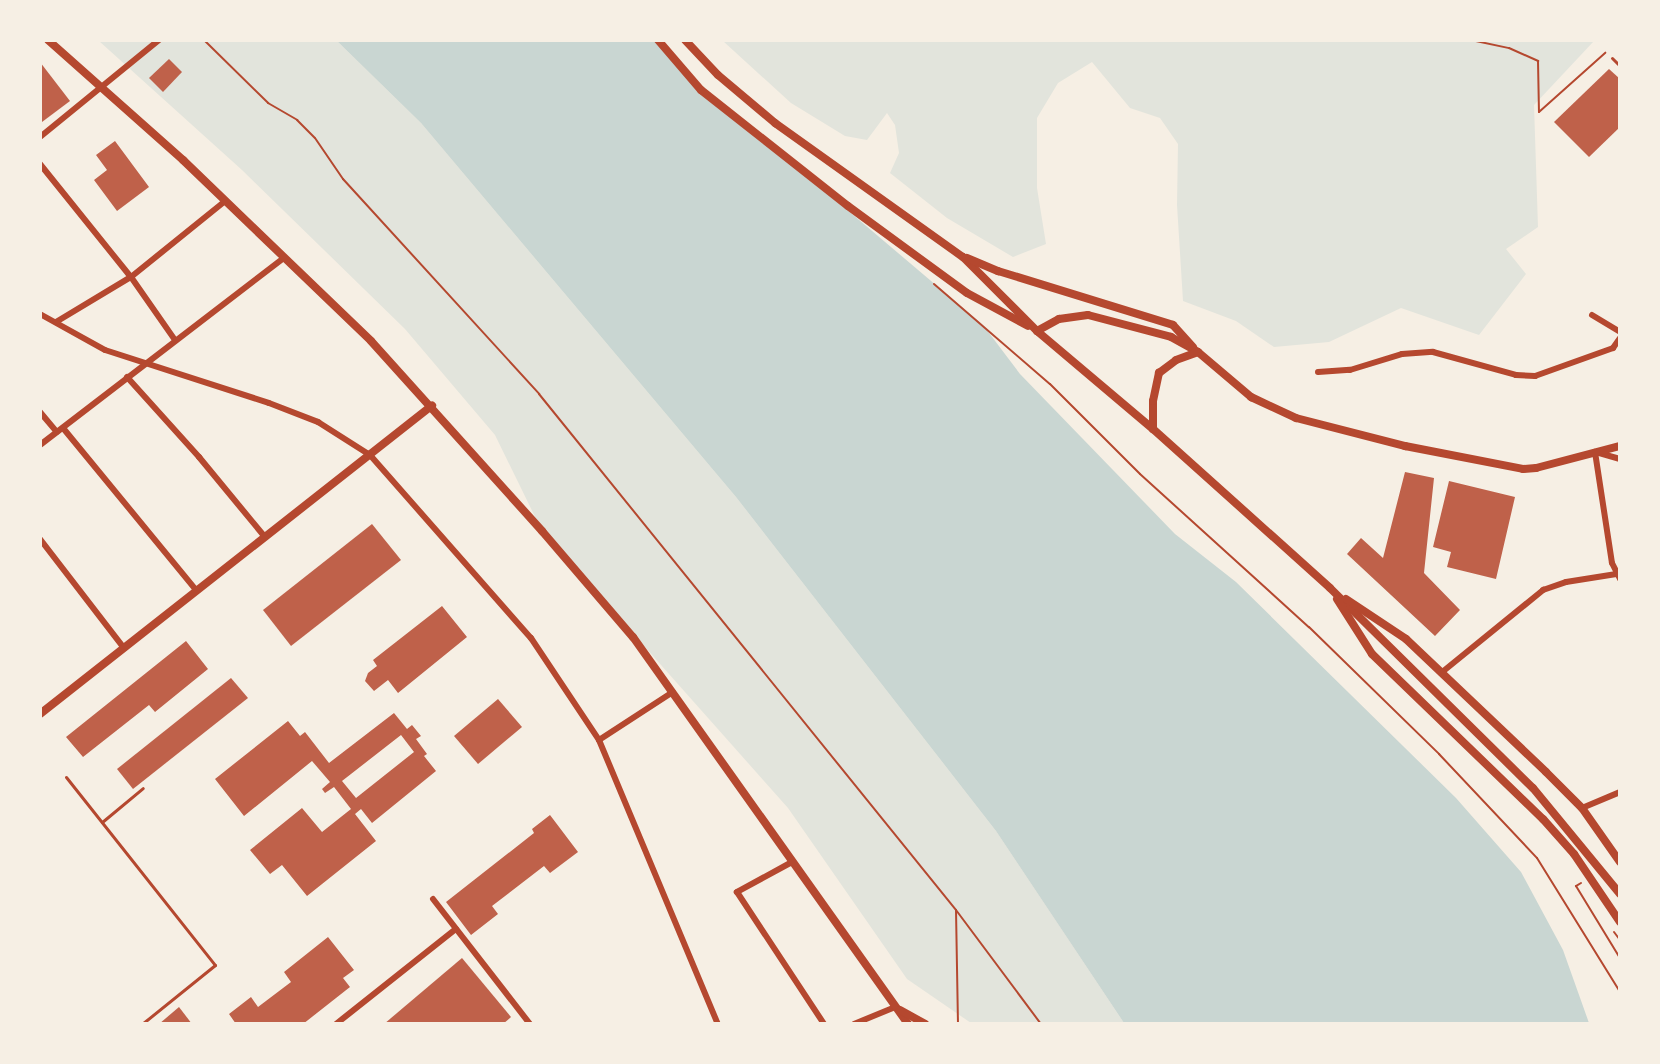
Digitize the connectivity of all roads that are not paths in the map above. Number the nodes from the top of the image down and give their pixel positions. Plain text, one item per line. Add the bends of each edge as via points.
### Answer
1 (48, 40) edge
2 (159, 40) edge
3 (658, 40) edge
4 (685, 40) edge
5 (1612, 58) road end
6 (1620, 66) edge
7 (100, 89) junction
8 (40, 137) edge
9 (40, 165) edge
10 (224, 202) junction
11 (963, 257) junction
12 (284, 258) junction
13 (131, 277) junction
14 (40, 314) edge
15 (1592, 315) dead end
16 (56, 322) junction
17 (1037, 331) junction
18 (1620, 332) edge
19 (1620, 338) edge
20 (175, 340) junction
21 (1198, 352) junction
22 (146, 363) junction
23 (1318, 372) dead end
24 (128, 377) junction
25 (432, 406) junction
26 (40, 412) edge
27 (1153, 429) junction
28 (60, 430) junction
29 (40, 445) edge
30 (1620, 446) edge
31 (1595, 452) junction
32 (370, 455) junction
33 (1620, 459) edge
34 (265, 537) junction
35 (40, 538) edge
36 (1618, 576) edge
37 (1330, 588) junction
38 (197, 591) junction
39 (124, 648) junction
40 (1441, 673) junction
41 (673, 692) junction
42 (40, 714) edge
43 (599, 740) junction
44 (66, 777) dead end
45 (143, 788) dead end
46 (1620, 792) edge
47 (1582, 808) junction
48 (102, 822) junction
49 (792, 861) junction
50 (1620, 862) edge
51 (1620, 894) edge
52 (433, 899) dead end
53 (1620, 922) edge
54 (456, 929) junction
55 (895, 1007) junction
56 (142, 1023) edge
57 (336, 1023) edge
58 (530, 1023) edge
59 (718, 1023) edge
60 (824, 1023) edge
61 (854, 1023) edge
62 (908, 1023) edge
63 (925, 1023) edge

1 - 7 street
2 - 7 street
3 - 17 street via 701,90 848,206 967,293
4 - 11 street via 718,75 775,123
5 - 6 lane
7 - 8 street
7 - 10 street via 183,160
9 - 13 street
10 - 12 street
10 - 13 street
11 - 17 street
11 - 21 street via 1173,325
12 - 20 street
12 - 25 street
13 - 16 street
13 - 20 street
14 - 16 street
15 - 18 street
16 - 22 street via 105,350
17 - 21 street via 1059,319 1088,315 1171,337
17 - 27 street
19 - 23 street via 1613,348 1535,376 1516,375 1433,352 1402,354 1350,370
20 - 22 street
21 - 27 street via 1176,360 1159,373
21 - 31 street via 1251,397 1296,418 1394,443 1523,468
22 - 24 street
22 - 32 street via 318,422
24 - 28 street
24 - 34 street
25 - 32 street
25 - 41 street via 633,637
26 - 28 street
27 - 37 street
28 - 29 street
28 - 38 street
30 - 31 street
31 - 33 street
31 - 36 street
32 - 34 street
32 - 43 street via 531,638
34 - 38 street
35 - 39 street
36 - 40 street via 1566,582 1543,590
37 - 40 street via 1406,639
37 - 51 street via 1533,788
37 - 53 street via 1372,654 1543,819 1574,854
38 - 39 street
39 - 42 street
40 - 47 street
41 - 43 street
41 - 49 street
43 - 59 street
44 - 48 lane
45 - 48 lane
46 - 47 street
47 - 50 street
48 - 56 lane via 215,965
49 - 55 street
49 - 60 street via 737,892
52 - 54 street
54 - 57 street
54 - 58 street
55 - 61 street
55 - 62 street
55 - 63 street

